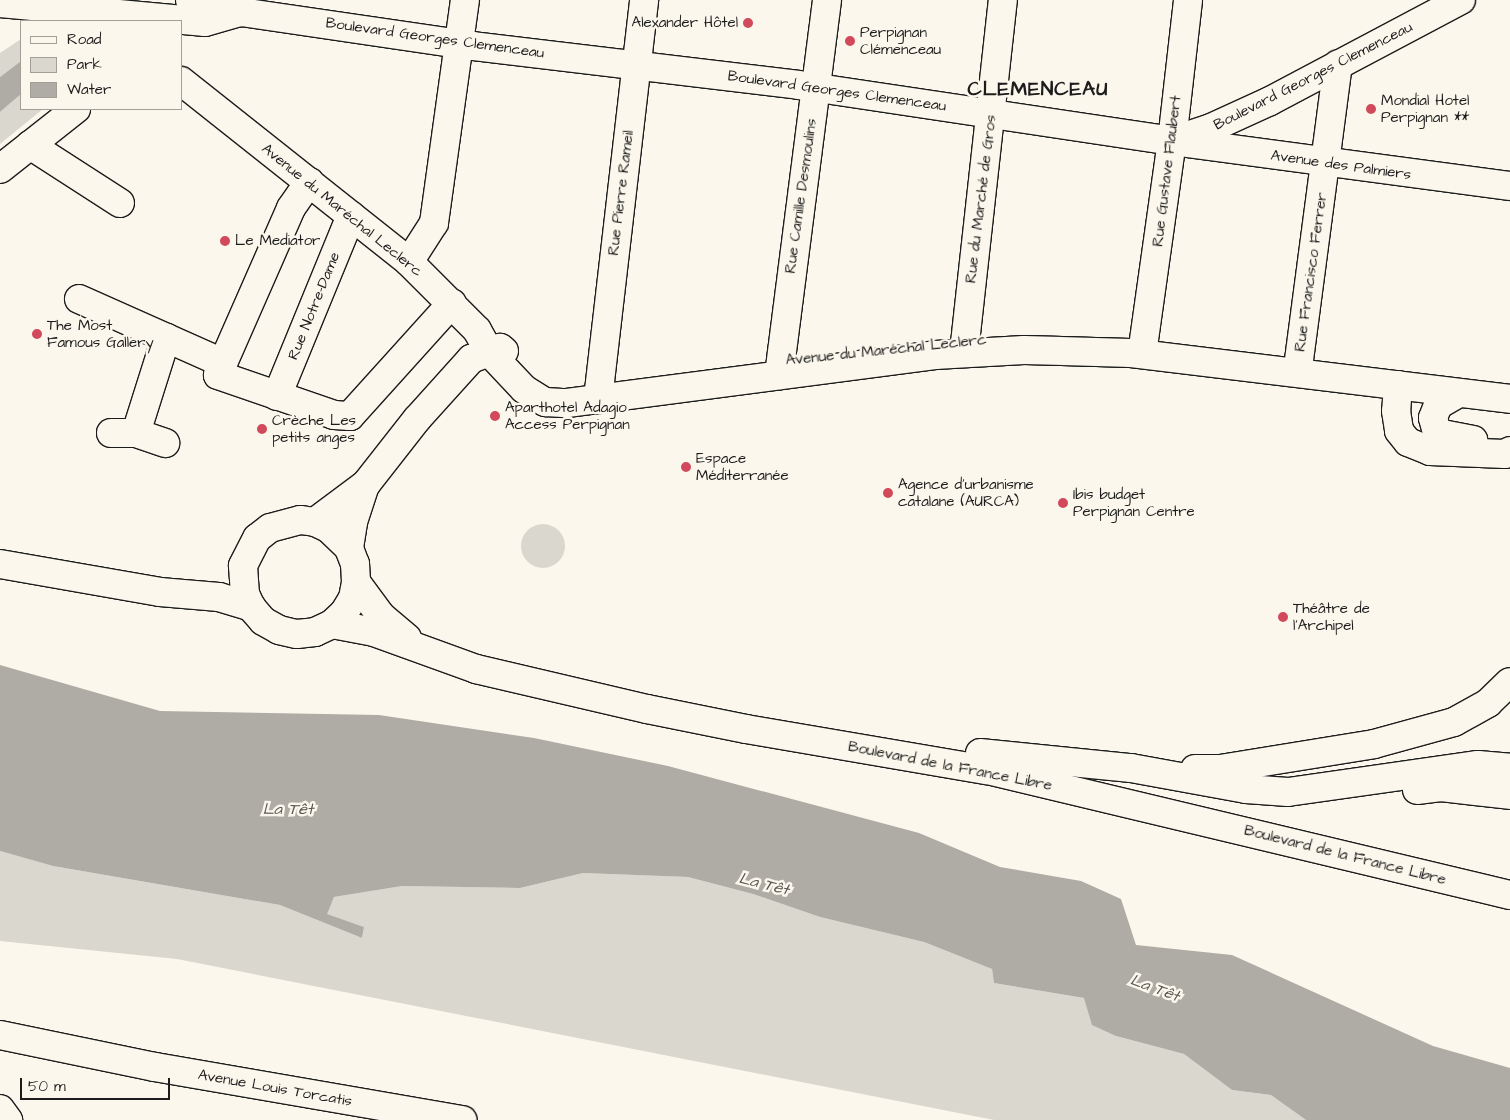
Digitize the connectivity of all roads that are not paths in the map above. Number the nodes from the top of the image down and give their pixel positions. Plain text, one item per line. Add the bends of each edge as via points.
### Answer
1 (190, 0) edge
2 (465, 0) edge
3 (644, 0) edge
4 (827, 0) edge
5 (1004, 0) edge
6 (1188, 0) edge
7 (1462, 0) edge
8 (11, 6) edge
9 (244, 6) edge
10 (111, 13) edge
11 (457, 42) junction
12 (638, 64) junction
13 (1338, 65) junction
14 (182, 82) edge
15 (816, 88) junction
16 (75, 110) edge
17 (991, 113) junction
18 (1172, 141) junction
19 (30, 145) junction
20 (1327, 164) junction
21 (0, 169) edge
22 (309, 182) junction
23 (1510, 186) edge
24 (120, 203) dead end
25 (351, 216) junction
26 (409, 262) junction
27 (79, 299) dead end
28 (452, 303) junction
29 (166, 338) junction
30 (964, 345) junction
31 (1143, 348) junction
32 (489, 352) junction
33 (1299, 360) junction
34 (223, 363) junction
35 (779, 368) junction
36 (1324, 377) junction
37 (1398, 385) junction
38 (1459, 392) junction
39 (598, 393) junction
40 (277, 396) junction
41 (1510, 399) edge
42 (165, 443) dead end
43 (1510, 446) edge
44 (1510, 451) edge
45 (366, 484) junction
46 (315, 522) junction
47 (348, 548) junction
48 (0, 564) edge
49 (243, 566) junction
50 (356, 582) junction
51 (180, 593) junction
52 (251, 607) junction
53 (332, 624) junction
54 (416, 646) junction
55 (476, 669) junction
56 (1510, 682) edge
57 (1131, 768) junction
58 (1510, 768) edge
59 (988, 770) junction
60 (1510, 795) edge
61 (1510, 895) edge
62 (0, 1035) edge
63 (0, 1109) edge
64 (413, 1116) edge
65 (8, 1120) edge
66 (462, 1120) edge

1 - 9 street
2 - 11 street
3 - 12 street, Rue Pierre Rameil
4 - 15 street, Rue Camille Desmoulins
5 - 17 street, Rue du Marché de Gros
6 - 18 street, Rue Gustave Flaubert
7 - 13 street, Boulevard Georges Clemenceau
8 - 10 street
9 - 10 street via 205,22
9 - 11 street, Boulevard Georges Clemenceau
11 - 12 street, Boulevard Georges Clemenceau
11 - 26 street via 434,223
12 - 15 street, Boulevard Georges Clemenceau
12 - 39 street, Rue Pierre Rameil
13 - 18 street, Boulevard Georges Clemenceau via 1212,128
13 - 20 street, Rue Francisco Ferrer
14 - 22 street, Avenue du Maréchal Leclerc
15 - 17 street, Boulevard Georges Clemenceau
15 - 35 street, Rue Camille Desmoulins
16 - 19 street
17 - 18 street, Boulevard Georges Clemenceau
17 - 30 street, Rue du Marché de Gros
18 - 20 street, Avenue des Palmiers
18 - 31 street, Rue Gustave Flaubert
19 - 21 street
19 - 24 street
20 - 23 street, Avenue des Palmiers
20 - 33 street, Rue Francisco Ferrer
22 - 25 street, Avenue du Maréchal Leclerc
22 - 34 street via 291,208
25 - 26 street, Avenue du Maréchal Leclerc
25 - 40 street, Rue Notre-Dame
26 - 28 street, Avenue du Maréchal Leclerc
27 - 29 street
28 - 32 street, Avenue du Maréchal Leclerc via 477,330
28 - 40 street via 350,416 334,415
29 - 34 street
29 - 42 street via 124,433
30 - 31 street, Avenue du Maréchal Leclerc
30 - 35 street, Avenue du Maréchal Leclerc
31 - 33 street, Avenue du Maréchal Leclerc
31 - 36 street, Avenue du Maréchal Leclerc
32 - 39 street, Avenue du Maréchal Leclerc via 500,348 540,385
32 - 45 street via 471,359 453,378
33 - 36 street, Avenue du Maréchal Leclerc
34 - 40 street via 218,375
35 - 39 street, Avenue du Maréchal Leclerc
36 - 37 street, Avenue du Maréchal Leclerc
37 - 38 street, Avenue du Maréchal Leclerc
37 - 44 street via 1396,411 1399,431 1408,442 1430,451 1505,454
38 - 41 street, Avenue du Maréchal Leclerc
38 - 43 street via 1438,405 1433,418 1437,433
45 - 46 street
45 - 47 street
46 - 47 street via 334,532
46 - 49 street via 300,520 270,528 258,538
47 - 50 street via 355,564
48 - 51 street
49 - 51 street
49 - 52 street via 245,594
50 - 53 street via 353,598
50 - 54 street, Boulevard de la France Libre via 382,616
51 - 52 street via 219,597
52 - 53 street via 263,621 279,630 297,634 315,632
53 - 54 street, Boulevard de la France Libre via 374,632
54 - 55 street, Boulevard de la France Libre
55 - 57 street, Boulevard de la France Libre via 625,690 918,747
55 - 59 street, Boulevard de la France Libre via 737,728
56 - 57 street via 1488,703 1454,722 1374,744 1220,769
57 - 58 street, Boulevard de la France Libre via 1246,789 1288,792 1478,765
59 - 60 street via 1278,800 1336,799 1441,788
59 - 61 street, Boulevard de la France Libre
62 - 64 street, Avenue Louis Torcatis
63 - 65 street
64 - 66 street, Avenue Louis Torcatis

